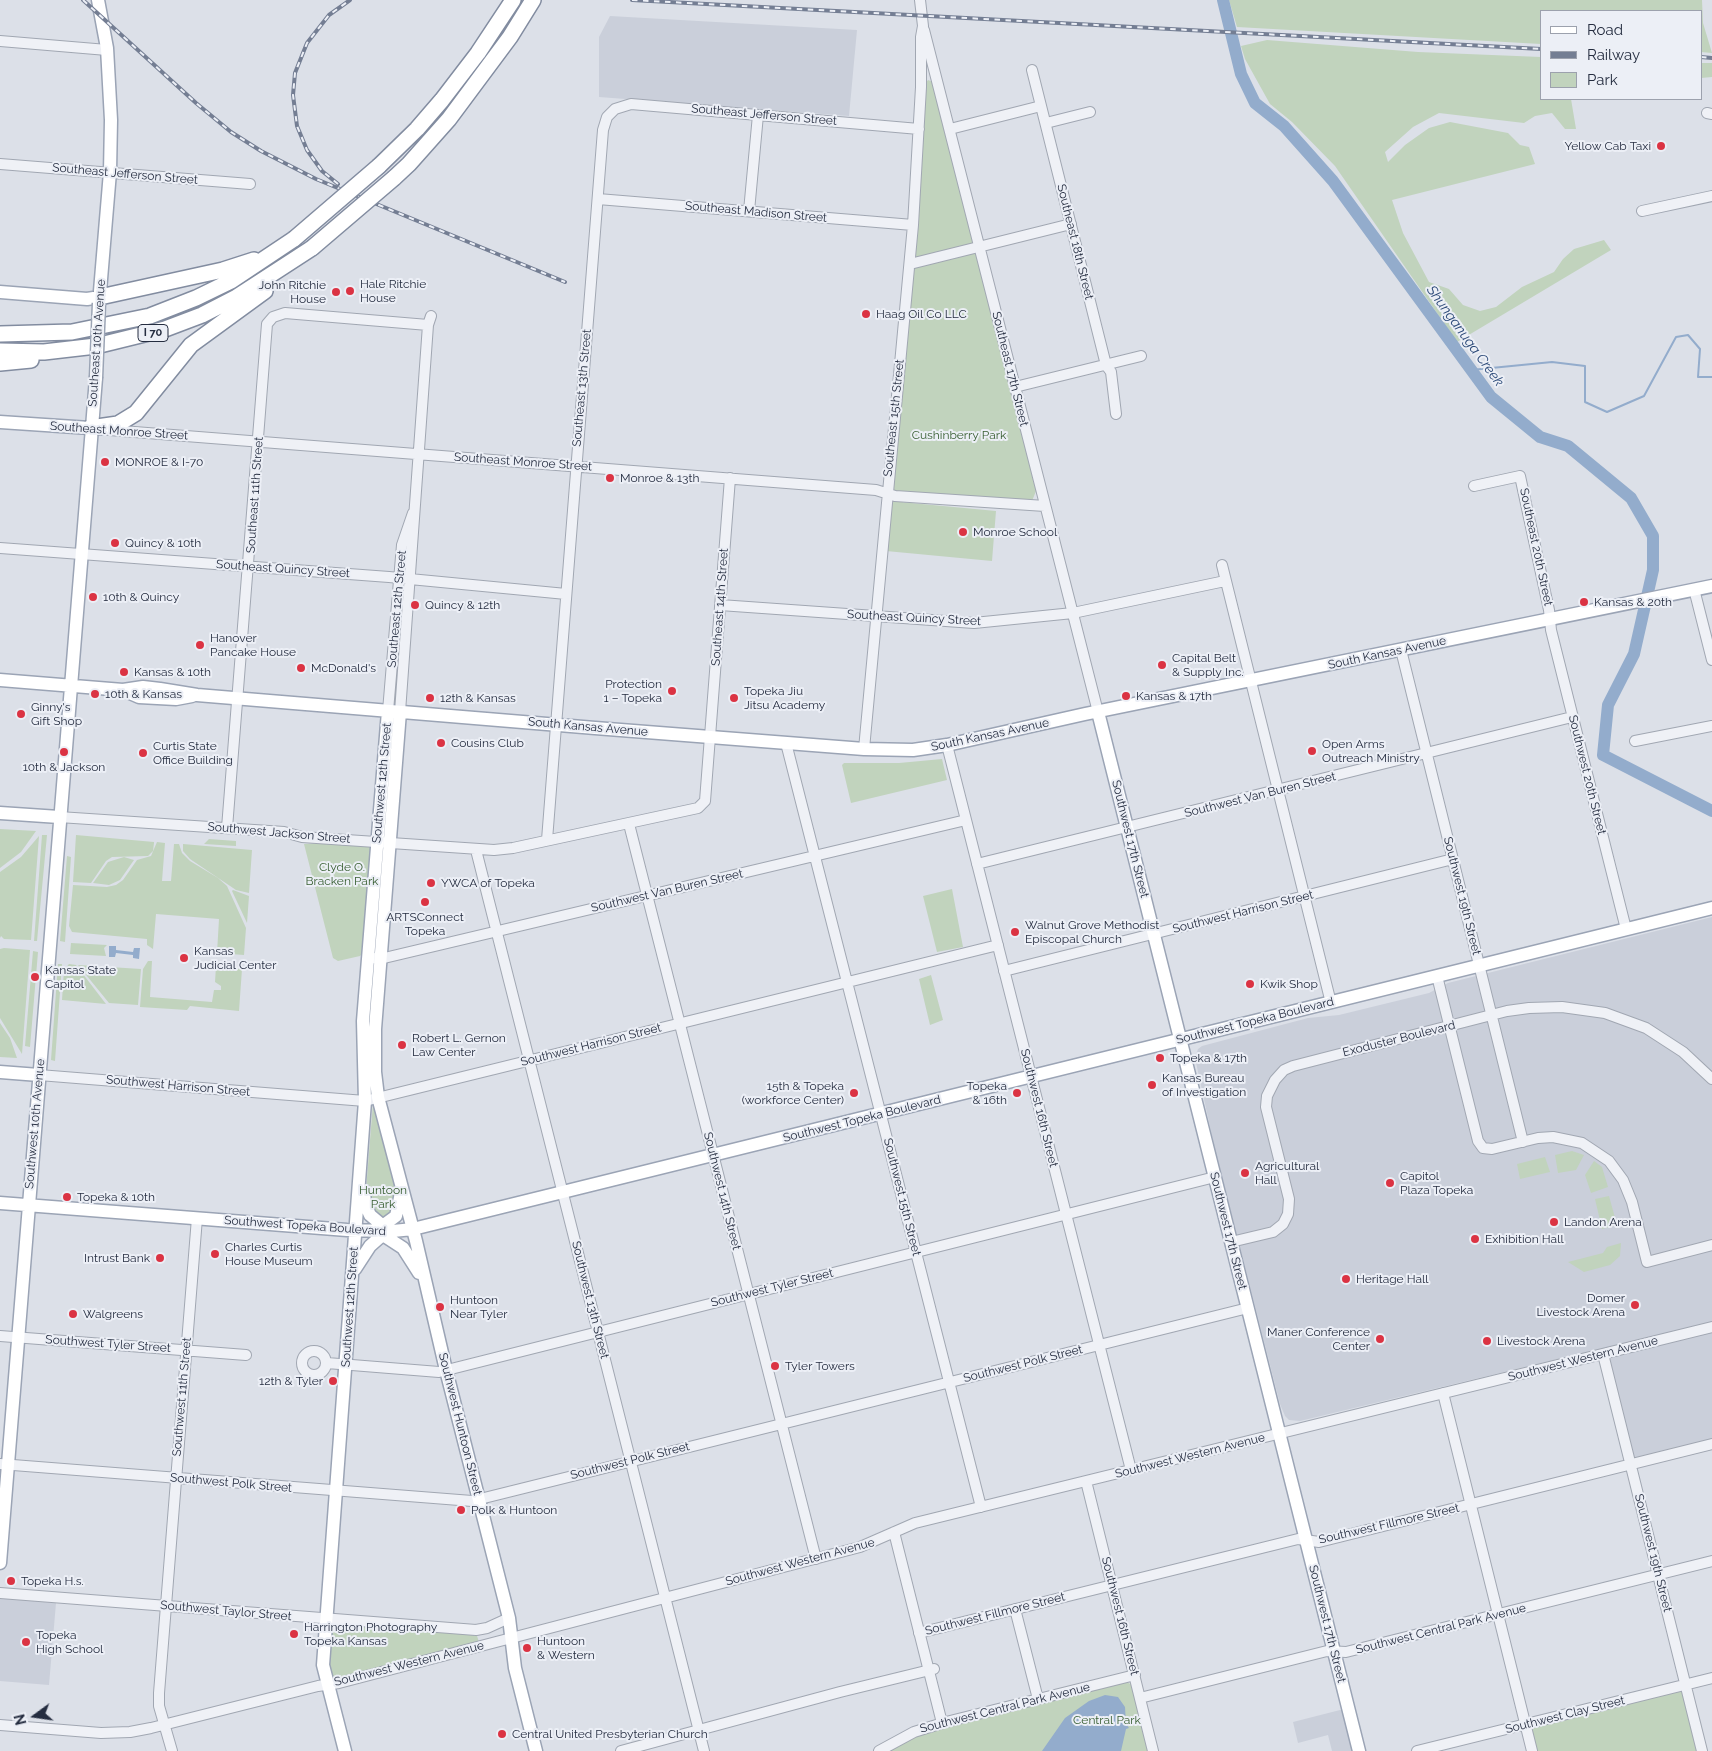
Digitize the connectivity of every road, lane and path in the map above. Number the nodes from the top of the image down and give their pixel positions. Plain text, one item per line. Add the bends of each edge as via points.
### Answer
1 (98, 0) edge
2 (512, 0) edge
3 (533, 0) edge
4 (920, 0) edge
5 (923, 26) junction
6 (0, 41) edge
7 (107, 50) junction
8 (1032, 70) dead end
9 (935, 71) junction
10 (921, 87) junction
11 (1041, 106) junction
12 (610, 112) joint
13 (1090, 112) dead end
14 (758, 114) junction
15 (1046, 123) junction
16 (919, 129) junction
17 (950, 129) junction
18 (0, 164) edge
19 (110, 172) junction
20 (250, 184) dead end
21 (1712, 196) edge
22 (598, 200) junction
23 (1642, 211) dead end
24 (749, 212) junction
25 (1071, 224) junction
26 (913, 225) junction
27 (979, 247) junction
28 (266, 259) junction
29 (290, 263) junction
30 (910, 264) junction
31 (0, 292) edge
32 (100, 300) junction
33 (429, 321) joint
34 (0, 324) edge
35 (72, 332) junction
36 (0, 334) edge
37 (74, 349) junction
38 (0, 351) edge
39 (1141, 356) dead end
40 (0, 363) edge
41 (1106, 365) junction
42 (1014, 388) junction
43 (1116, 414) dead end
44 (0, 422) edge
45 (90, 428) junction
46 (259, 441) junction
47 (418, 454) junction
48 (576, 466) junction
49 (730, 478) junction
50 (1474, 486) dead end
51 (886, 493) junction
52 (1045, 506) junction
53 (414, 510) junction
54 (0, 548) edge
55 (80, 554) junction
56 (1222, 565) dead end
57 (250, 567) junction
58 (398, 578) junction
59 (411, 580) junction
60 (1225, 581) junction
61 (1712, 586) edge
62 (1694, 588) junction
63 (566, 594) junction
64 (720, 606) junction
65 (1073, 613) junction
66 (875, 617) junction
67 (1550, 619) junction
68 (1402, 650) junction
69 (1712, 660) edge
70 (0, 680) edge
71 (1250, 681) junction
72 (70, 686) junction
73 (238, 698) junction
74 (394, 711) junction
75 (1098, 712) junction
76 (1572, 717) junction
77 (555, 724) junction
78 (1712, 726) edge
79 (710, 736) junction
80 (1635, 741) dead end
81 (786, 742) junction
82 (947, 745) junction
83 (864, 749) junction
84 (1427, 753) junction
85 (1277, 791) junction
86 (0, 813) edge
87 (59, 817) junction
88 (966, 820) junction
89 (629, 824) junction
90 (227, 828) junction
91 (1127, 828) junction
92 (547, 840) junction
93 (384, 842) junction
94 (476, 850) junction
95 (815, 856) junction
96 (1453, 859) junction
97 (977, 864) junction
98 (647, 896) junction
99 (1304, 897) junction
100 (1712, 908) edge
101 (1626, 930) junction
102 (496, 932) junction
103 (1154, 934) junction
104 (998, 945) junction
105 (374, 958) junction
106 (1480, 966) junction
107 (1004, 971) junction
108 (1437, 976) junction
109 (847, 982) junction
110 (1331, 1002) junction
111 (1492, 1015) junction
112 (679, 1023) junction
113 (1451, 1026) junction
114 (1180, 1040) junction
115 (529, 1060) junction
116 (0, 1072) edge
117 (39, 1075) junction
118 (1031, 1077) junction
119 (1712, 1079) edge
120 (378, 1097) junction
121 (365, 1101) junction
122 (881, 1114) junction
123 (1523, 1142) junction
124 (713, 1156) junction
125 (1215, 1177) junction
126 (401, 1184) junction
127 (562, 1193) junction
128 (0, 1203) edge
129 (28, 1205) junction
130 (1066, 1214) junction
131 (197, 1218) junction
132 (356, 1230) junction
133 (413, 1230) junction
134 (384, 1231) junction
135 (1231, 1242) junction
136 (1712, 1245) edge
137 (916, 1252) junction
138 (352, 1274) junction
139 (425, 1283) junction
140 (748, 1294) junction
141 (1248, 1308) junction
142 (1712, 1328) edge
143 (598, 1331) junction
144 (0, 1336) edge
145 (18, 1337) junction
146 (1099, 1345) junction
147 (186, 1350) junction
148 (1603, 1354) junction
149 (246, 1355) dead end
150 (327, 1363) dead end
151 (346, 1364) junction
152 (446, 1370) junction
153 (950, 1382) junction
154 (1443, 1393) junction
155 (781, 1424) junction
156 (1279, 1434) junction
157 (1712, 1444) edge
158 (630, 1461) junction
159 (1631, 1464) junction
160 (4, 1465) edge
161 (1131, 1470) junction
162 (176, 1478) junction
163 (1086, 1481) junction
164 (336, 1491) junction
165 (478, 1499) junction
166 (1470, 1504) junction
167 (982, 1507) junction
168 (894, 1532) junction
169 (1306, 1541) junction
170 (816, 1559) junction
171 (1712, 1561) edge
172 (0, 1563) edge
173 (1658, 1574) junction
174 (1112, 1585) junction
175 (0, 1592) edge
176 (665, 1598) junction
177 (166, 1606) junction
178 (1015, 1609) junction
179 (1498, 1615) junction
180 (509, 1618) junction
181 (327, 1620) junction
182 (920, 1632) junction
183 (511, 1638) junction
184 (1334, 1652) junction
185 (932, 1670) junction
186 (1135, 1675) junction
187 (1712, 1678) edge
188 (328, 1684) junction
189 (1686, 1685) junction
190 (1140, 1698) junction
191 (1038, 1699) junction
192 (942, 1723) junction
193 (164, 1724) junction
194 (1526, 1724) junction
195 (0, 1725) edge
196 (698, 1729) junction
197 (172, 1751) edge
198 (345, 1751) edge
199 (536, 1751) edge
200 (621, 1751) edge
201 (704, 1751) edge
202 (879, 1751) edge
203 (1153, 1751) edge
204 (1359, 1751) edge
205 (1417, 1751) edge
206 (1532, 1751) edge
207 (1702, 1751) edge

1 - 7 main road, Southeast 10th Avenue
2 - 28 highway, I 70, bridge via 478,53 417,129 379,166
3 - 29 highway, I 70, bridge via 449,119 409,164 312,248
4 - 5 street, Southeast 15th Street
5 - 9 street, Southeast 17th Street
5 - 10 street, Southeast 15th Street via 920,37
6 - 7 street
7 - 19 main road, Southeast 10th Avenue
8 - 11 street, Southeast 18th Street
9 - 10 street via 924,79
9 - 17 street, Southeast 17th Street
10 - 16 street, Southeast 15th Street
11 - 15 street, Southeast 18th Street
11 - 17 street
12 - 14 street, Southeast Jefferson Street via 632,104
12 - 22 street, Southeast 13th Street via 603,130
13 - 15 street
14 - 16 street, Southeast Jefferson Street
14 - 24 street
15 - 25 street, Southeast 18th Street
16 - 26 street, Southeast 15th Street
17 - 27 street, Southeast 17th Street
18 - 19 street, Southeast Jefferson Street
19 - 20 street, Southeast Jefferson Street
19 - 32 main road, Southeast 10th Avenue
21 - 23 street
22 - 24 street, Southeast Madison Street
22 - 48 street, Southeast 13th Street
24 - 26 street, Southeast Madison Street
25 - 27 street
25 - 41 street, Southeast 18th Street
26 - 30 street, Southeast 15th Street
27 - 30 street
27 - 42 street, Southeast 17th Street
28 - 32 highway
28 - 35 highway, I 70 via 214,290 169,310
29 - 37 highway, I 70 via 253,289 190,320 132,339
29 - 45 highway via 281,280 191,346 136,413 118,424
30 - 51 street, Southeast 15th Street
31 - 32 main road
32 - 45 main road, Southeast 10th Avenue, bridge
33 - 46 street, Southeast 11th Street via 279,314 269,322
33 - 47 street, Southeast 12th Street
34 - 35 highway
35 - 36 highway, I 70
37 - 38 highway, I 70
37 - 40 highway via 45,358
39 - 41 street
41 - 42 street
41 - 43 street, Southeast 18th Street via 1110,372
42 - 52 street, Southeast 17th Street
44 - 45 main road, Southeast Monroe Street
45 - 46 street, Southeast Monroe Street
45 - 55 main road, Southeast 10th Avenue
46 - 47 street, Southeast Monroe Street
46 - 57 street, Southeast 11th Street
47 - 48 street, Southeast Monroe Street
47 - 53 street, Southeast 12th Street
48 - 49 street, Southeast Monroe Street
48 - 63 street, Southeast 13th Street
49 - 51 street, Southeast Monroe Street
49 - 64 street, Southeast 14th Street
50 - 67 street, Southeast 20th Street via 1520,476
51 - 52 street, Southeast Monroe Street
51 - 66 street, Southeast 15th Street
52 - 65 street, Southeast 17th Street
53 - 58 street, Southeast 12th Street via 402,545
53 - 59 street, Southeast 12th Street
54 - 55 street, Southeast Quincy Street
55 - 57 street, Southeast Quincy Street
55 - 72 main road, Southeast 10th Avenue
56 - 60 street
57 - 58 street, Southeast Quincy Street
57 - 73 street, Southeast 11th Street
58 - 59 street, Southeast Quincy Street
58 - 74 street, Southeast 12th Street
59 - 63 street, Southeast Quincy Street
59 - 74 street, Southeast 12th Street
60 - 65 street, Southeast Quincy Street
60 - 71 street
61 - 62 main road, South Kansas Avenue
62 - 67 main road, South Kansas Avenue
62 - 69 street
63 - 77 street, Southeast 13th Street
64 - 66 street, Southeast Quincy Street
64 - 79 street, Southeast 14th Street
65 - 66 street, Southeast Quincy Street via 974,623
65 - 75 street, Southeast 17th Street
66 - 83 street, Southeast 15th Street
67 - 68 main road, South Kansas Avenue
67 - 76 street, Southwest 20th Street
68 - 71 main road, South Kansas Avenue
68 - 84 street, Southwest 19th Street
70 - 72 main road, South Kansas Avenue
71 - 75 main road, South Kansas Avenue
71 - 85 street
72 - 73 main road, South Kansas Avenue via 123,690 142,687
72 - 87 main road, Southwest 10th Avenue
73 - 74 main road, South Kansas Avenue
73 - 90 street
74 - 77 main road, South Kansas Avenue
74 - 93 main road, Southwest 12th Street
75 - 82 main road, South Kansas Avenue
75 - 91 main road, Southwest 17th Street
76 - 84 street, Southwest Van Buren Street
76 - 101 street, Southwest 20th Street
77 - 79 main road, South Kansas Avenue
77 - 92 street
78 - 80 street
79 - 81 main road, South Kansas Avenue
79 - 89 street, Southwest Jackson Street via 703,804 691,810
81 - 83 main road, South Kansas Avenue
81 - 95 street, Southwest 15th Street
82 - 83 main road, South Kansas Avenue via 913,750
82 - 88 street, Southwest 16th Street
84 - 85 street, Southwest Van Buren Street
84 - 96 street, Southwest 19th Street
85 - 91 street, Southwest Van Buren Street
85 - 99 street
86 - 87 main road, Southwest Jackson Street
87 - 90 street, Southwest Jackson Street
87 - 117 main road, Southwest 10th Avenue
88 - 95 street, Southwest Van Buren Street
88 - 97 street, Southwest 16th Street
89 - 92 street, Southwest Jackson Street
89 - 98 street, Southwest 14th Street
90 - 93 street, Southwest Jackson Street
91 - 97 street, Southwest Van Buren Street
91 - 103 main road, Southwest 17th Street
92 - 94 street, Southwest Jackson Street via 513,848
93 - 94 street, Southwest Jackson Street
93 - 105 main road, Southwest 12th Street
94 - 102 street, Southwest 13th Street
95 - 98 street, Southwest Van Buren Street
95 - 109 street, Southwest 15th Street
96 - 99 street, Southwest Harrison Street
96 - 106 street, Southwest 19th Street
97 - 104 street, Southwest 16th Street
98 - 102 street, Southwest Van Buren Street
98 - 112 street, Southwest 14th Street
99 - 103 street, Southwest Harrison Street
99 - 110 street
100 - 101 main road, Southwest Topeka Boulevard
101 - 106 main road, Southwest Topeka Boulevard
102 - 105 street, Southwest Van Buren Street
102 - 115 street, Southwest 13th Street
103 - 107 street, Southwest Harrison Street
103 - 114 main road, Southwest 17th Street
104 - 107 street, Southwest 16th Street
104 - 109 street, Southwest Harrison Street
105 - 120 main road, Southwest 12th Street via 374,1058
105 - 121 main road, Southwest 12th Street via 363,1021
106 - 108 main road, Southwest Topeka Boulevard
106 - 111 street, Southwest 19th Street
107 - 118 street, Southwest 16th Street
108 - 110 main road, Southwest Topeka Boulevard
108 - 113 street
109 - 112 street, Southwest Harrison Street
109 - 122 street, Southwest 15th Street
110 - 114 main road, Southwest Topeka Boulevard
111 - 113 street, Exoduster Boulevard
111 - 119 street, Exoduster Boulevard via 1551,1006 1616,1016 1665,1039
111 - 123 street, Southwest 19th Street
112 - 115 street, Southwest Harrison Street
112 - 124 street, Southwest 14th Street
113 - 123 street via 1478,1141 1487,1149
113 - 135 street, Exoduster Boulevard via 1303,1062 1279,1074 1270,1088 1266,1107 1289,1199 1288,1214 1283,1224 1272,1232
114 - 118 main road, Southwest Topeka Boulevard
114 - 125 main road, Southwest 17th Street
115 - 120 street, Southwest Harrison Street
115 - 127 street, Southwest 13th Street
116 - 117 main road, Southwest Harrison Street
117 - 121 street, Southwest Harrison Street
117 - 129 main road, Southwest 10th Avenue
118 - 122 main road, Southwest Topeka Boulevard
118 - 130 street, Southwest 16th Street
120 - 121 street, Southwest Harrison Street
120 - 126 main road, Southwest Huntoon Street
121 - 132 main road, Southwest 12th Street
121 - 134 main road via 364,1198 370,1215
122 - 124 main road, Southwest Topeka Boulevard
122 - 137 street, Southwest 15th Street
123 - 136 street via 1553,1137 1572,1140 1592,1148 1609,1161 1628,1190 1646,1262
124 - 127 main road, Southwest Topeka Boulevard
124 - 140 street, Southwest 14th Street
125 - 130 street, Southwest Tyler Street
125 - 135 main road, Southwest 17th Street
126 - 133 main road, Southwest Huntoon Street
126 - 134 main road via 399,1209
127 - 133 main road, Southwest Topeka Boulevard
127 - 143 street, Southwest 13th Street
128 - 129 main road, Southwest Topeka Boulevard
129 - 131 main road, Southwest Topeka Boulevard
129 - 145 main road, Southwest 10th Avenue
130 - 137 street, Southwest Tyler Street
130 - 146 street, Southwest 16th Street
131 - 132 main road, Southwest Topeka Boulevard
131 - 147 street, Southwest 11th Street
132 - 134 main road, Southwest Topeka Boulevard
132 - 138 main road, Southwest 12th Street
133 - 134 main road, Southwest Topeka Boulevard
133 - 139 main road, Southwest Huntoon Street
134 - 138 main road via 365,1252
134 - 139 main road via 407,1254
135 - 141 main road, Southwest 17th Street
137 - 140 street, Southwest Tyler Street
137 - 153 street, Southwest 15th Street
138 - 151 main road, Southwest 12th Street
139 - 152 main road, Southwest Huntoon Street
140 - 143 street, Southwest Tyler Street
140 - 155 street, Southwest 14th Street
141 - 146 street, Southwest Polk Street
141 - 156 main road, Southwest 17th Street
142 - 148 street, Southwest Western Avenue
143 - 152 street, Southwest Tyler Street
143 - 158 street, Southwest 13th Street
144 - 145 street, Southwest Tyler Street
145 - 147 street, Southwest Tyler Street
145 - 160 main road, Southwest 10th Avenue
146 - 153 street, Southwest Polk Street
146 - 161 street, Southwest 16th Street
147 - 149 street, Southwest Tyler Street
147 - 162 street, Southwest 11th Street
148 - 154 street, Southwest Western Avenue
148 - 159 street, Southwest 19th Street
150 - 151 street, Southwest Tyler Street
151 - 152 street, Southwest Tyler Street
151 - 164 main road, Southwest 12th Street
152 - 165 main road, Southwest Huntoon Street
153 - 155 street, Southwest Polk Street
153 - 167 street, Southwest 15th Street
154 - 156 street, Southwest Western Avenue
154 - 166 street
155 - 158 street, Southwest Polk Street
155 - 170 street, Southwest 14th Street
156 - 161 street, Southwest Western Avenue
156 - 169 main road, Southwest 17th Street
157 - 159 street, Southwest Fillmore Street
158 - 165 street, Southwest Polk Street
158 - 176 street, Southwest 13th Street
159 - 166 street, Southwest Fillmore Street
159 - 173 street, Southwest 19th Street
160 - 162 street, Southwest Polk Street
160 - 172 main road, Southwest 10th Avenue
161 - 163 street, Southwest Western Avenue
162 - 164 street, Southwest Polk Street
162 - 177 street, Southwest 11th Street
163 - 167 street, Southwest Western Avenue
163 - 174 street, Southwest 16th Street
164 - 165 street, Southwest Polk Street
164 - 181 main road, Southwest 12th Street
165 - 180 main road, Southwest Huntoon Street
166 - 169 street, Southwest Fillmore Street via 1318,1542
166 - 179 street
167 - 168 street, Southwest Western Avenue via 915,1523
168 - 170 street, Southwest Western Avenue via 860,1547
168 - 182 street
169 - 174 street, Southwest Fillmore Street via 1298,1539
169 - 184 main road, Southwest 17th Street
170 - 176 street, Southwest Western Avenue
171 - 173 street, Southwest Central Park Avenue
173 - 179 street, Southwest Central Park Avenue
173 - 189 street, Southwest 19th Street
174 - 178 street, Southwest Fillmore Street
174 - 186 street, Southwest 16th Street
175 - 177 street, Southwest Taylor Street
176 - 183 street, Southwest Western Avenue
176 - 196 street, Southwest 13th Street
177 - 181 street, Southwest Taylor Street
177 - 193 street, Southwest 11th Street via 158,1693
178 - 182 street, Southwest Fillmore Street
178 - 191 street
179 - 184 street, Southwest Central Park Avenue via 1346,1652
179 - 194 street
180 - 181 street, Southwest Taylor Street via 476,1630
180 - 183 main road, Southwest Huntoon Street
181 - 188 main road, Southwest 12th Street via 323,1665
182 - 185 street
183 - 188 street, Southwest Western Avenue
183 - 199 main road, Southwest Huntoon Street via 515,1668
184 - 190 street, Southwest Central Park Avenue via 1327,1651
184 - 204 main road, Southwest 17th Street
185 - 192 street
185 - 196 street
186 - 190 street, Southwest 16th Street
186 - 191 street, Southwest Central Park Avenue
187 - 189 street, Southwest Clay Street
188 - 193 street, Southwest Western Avenue
188 - 198 main road, Southwest 12th Street
189 - 194 street, Southwest Clay Street
189 - 207 street, Southwest 19th Street
190 - 203 street, Southwest 16th Street
191 - 192 street, Southwest Central Park Avenue
192 - 202 street, Southwest Central Park Avenue via 914,1732
193 - 195 street, Southwest Western Avenue via 120,1734
193 - 197 street, Southwest 11th Street
194 - 205 street, Southwest Clay Street
194 - 206 street
196 - 200 street
196 - 201 street, Southwest 13th Street

